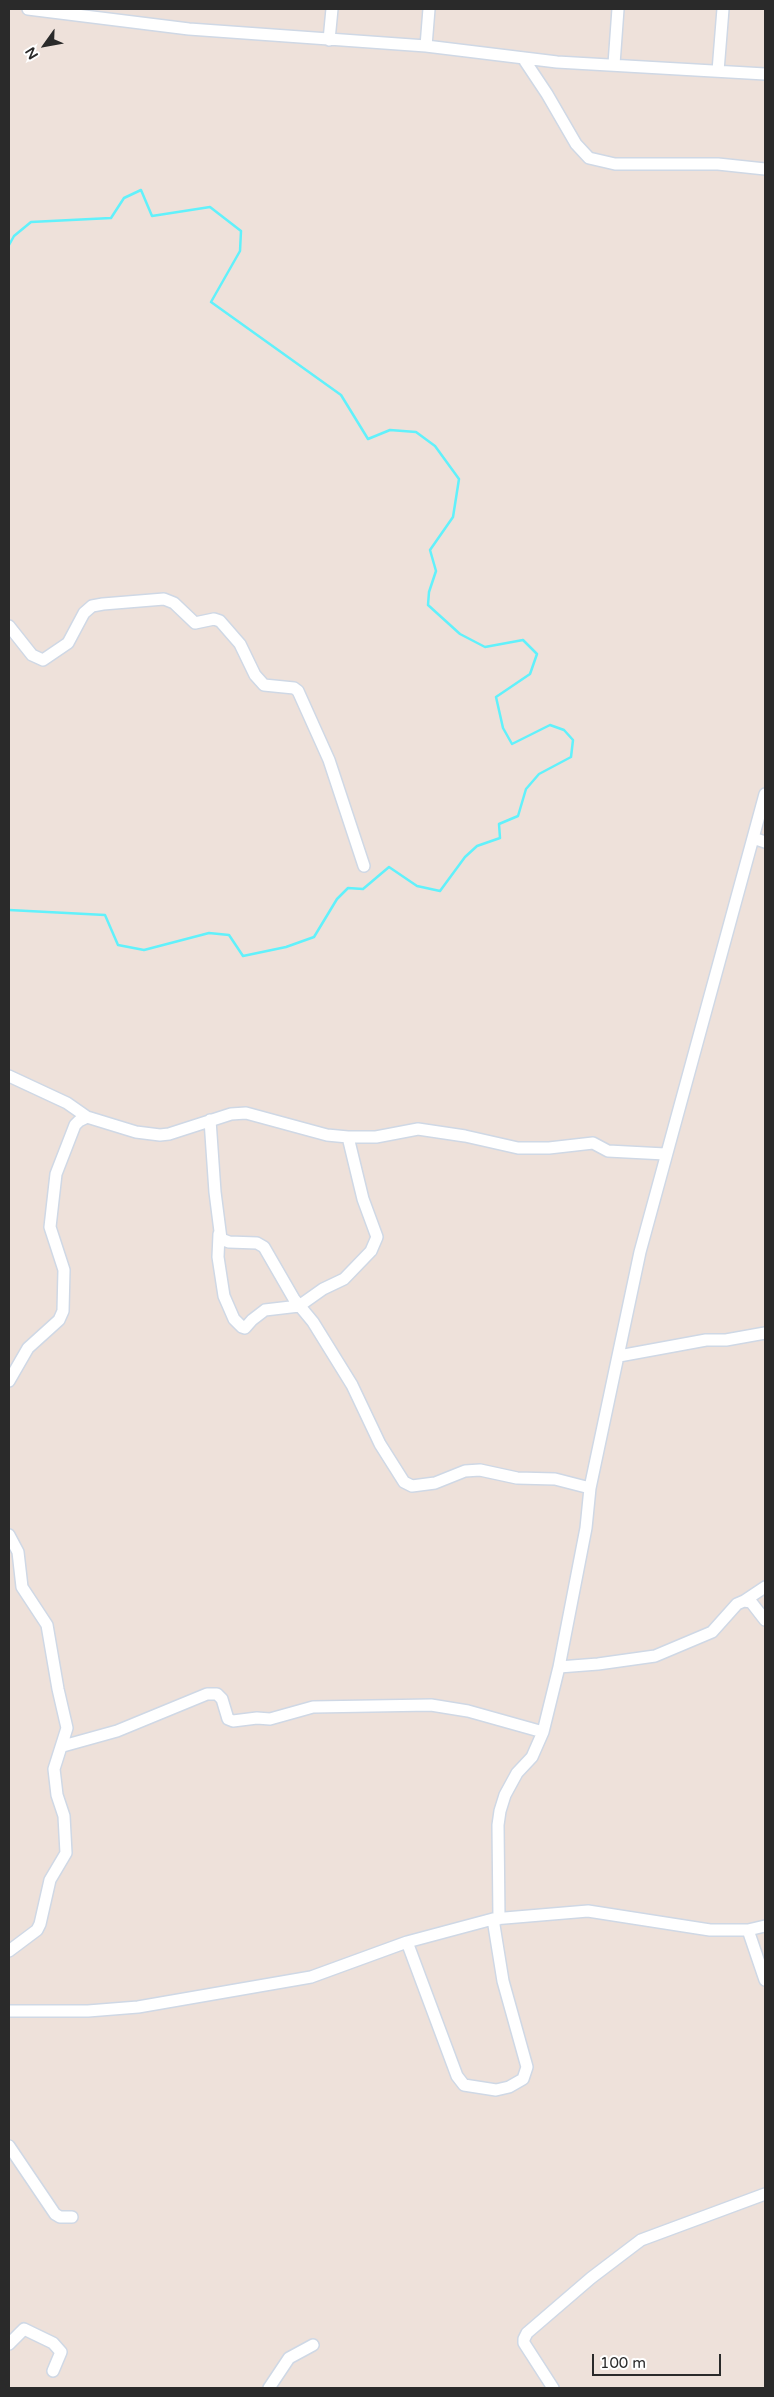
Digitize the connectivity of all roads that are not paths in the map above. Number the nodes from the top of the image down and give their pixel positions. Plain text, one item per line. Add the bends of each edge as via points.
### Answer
1 (28, 9) edge
2 (332, 9) edge
3 (429, 9) edge
4 (618, 9) edge
5 (723, 9) edge
6 (46, 10) edge
7 (329, 40) junction
8 (426, 46) junction
9 (523, 58) junction
10 (614, 64) junction
11 (718, 71) junction
12 (765, 74) edge
13 (765, 169) edge
14 (9, 626) edge
15 (765, 794) edge
16 (761, 823) edge
17 (753, 838) junction
18 (765, 842) edge
19 (364, 866) dead end
20 (9, 1076) edge
21 (87, 1118) junction
22 (210, 1120) junction
23 (348, 1137) junction
24 (665, 1154) junction
25 (220, 1234) junction
26 (299, 1306) junction
27 (765, 1333) edge
28 (619, 1356) junction
29 (9, 1381) edge
30 (590, 1488) junction
31 (9, 1535) edge
32 (765, 1587) edge
33 (744, 1601) junction
34 (765, 1620) edge
35 (560, 1667) junction
36 (543, 1732) junction
37 (63, 1746) junction
38 (496, 1919) junction
39 (765, 1926) edge
40 (748, 1930) junction
41 (407, 1942) junction
42 (9, 1951) edge
43 (765, 1980) edge
44 (9, 2011) edge
45 (9, 2146) edge
46 (765, 2194) edge
47 (72, 2217) dead end
48 (9, 2344) edge
49 (313, 2345) dead end
50 (52, 2370) dead end
51 (269, 2388) edge
52 (553, 2388) edge

1 - 6 street
2 - 7 street
3 - 8 street
4 - 10 street
5 - 11 street
6 - 7 street via 189,29
7 - 8 street
8 - 9 street
9 - 10 street
9 - 13 street via 576,144 590,158 615,164 718,164
10 - 11 street
11 - 12 street
14 - 19 street via 32,655 43,660 68,643 84,613 92,606 164,599 174,603 195,623 220,621 240,644 255,675 264,685 298,691 330,760
15 - 16 street
16 - 17 street
17 - 18 street
17 - 24 street
20 - 21 street via 67,1104
21 - 22 street via 136,1132 160,1135
21 - 29 street via 75,1125 56,1174 50,1227 64,1270 63,1311 59,1320 28,1348
22 - 23 street via 246,1113 326,1135
22 - 25 street
23 - 24 street via 376,1137 418,1129 518,1148 593,1143 608,1151
23 - 26 street via 363,1198 377,1237 375,1244 344,1278
24 - 28 street via 640,1252
25 - 26 street via 224,1240 264,1247
25 - 26 street via 218,1257 224,1296 234,1319 242,1327 245,1328 265,1310
26 - 30 street via 313,1322 352,1385 380,1444 404,1482 412,1486 435,1484 465,1471 480,1470 517,1478 556,1479
27 - 28 street
28 - 30 street
30 - 35 street via 586,1528
31 - 37 street via 18,1552 22,1587 47,1624 67,1728
32 - 33 street
33 - 34 street via 751,1602
33 - 35 street via 712,1632 655,1656
35 - 36 street
36 - 37 street via 468,1711 431,1705 313,1707 270,1719 233,1721 228,1719 222,1699 217,1694 207,1694 117,1731
36 - 38 street via 532,1757 517,1773 505,1795 500,1811
37 - 42 street via 54,1769 64,1816 66,1853 50,1880 40,1924
38 - 40 street via 588,1911 677,1927
38 - 41 street
38 - 41 street via 503,1982 527,2066 523,2079 510,2087 496,2090 464,2085 457,2076
39 - 40 street
40 - 43 street
41 - 44 street via 311,1977 138,2007
45 - 47 street via 55,2214
46 - 52 street via 641,2240 527,2333 524,2343
48 - 50 street via 24,2329 53,2343 61,2352
49 - 51 street via 289,2358

